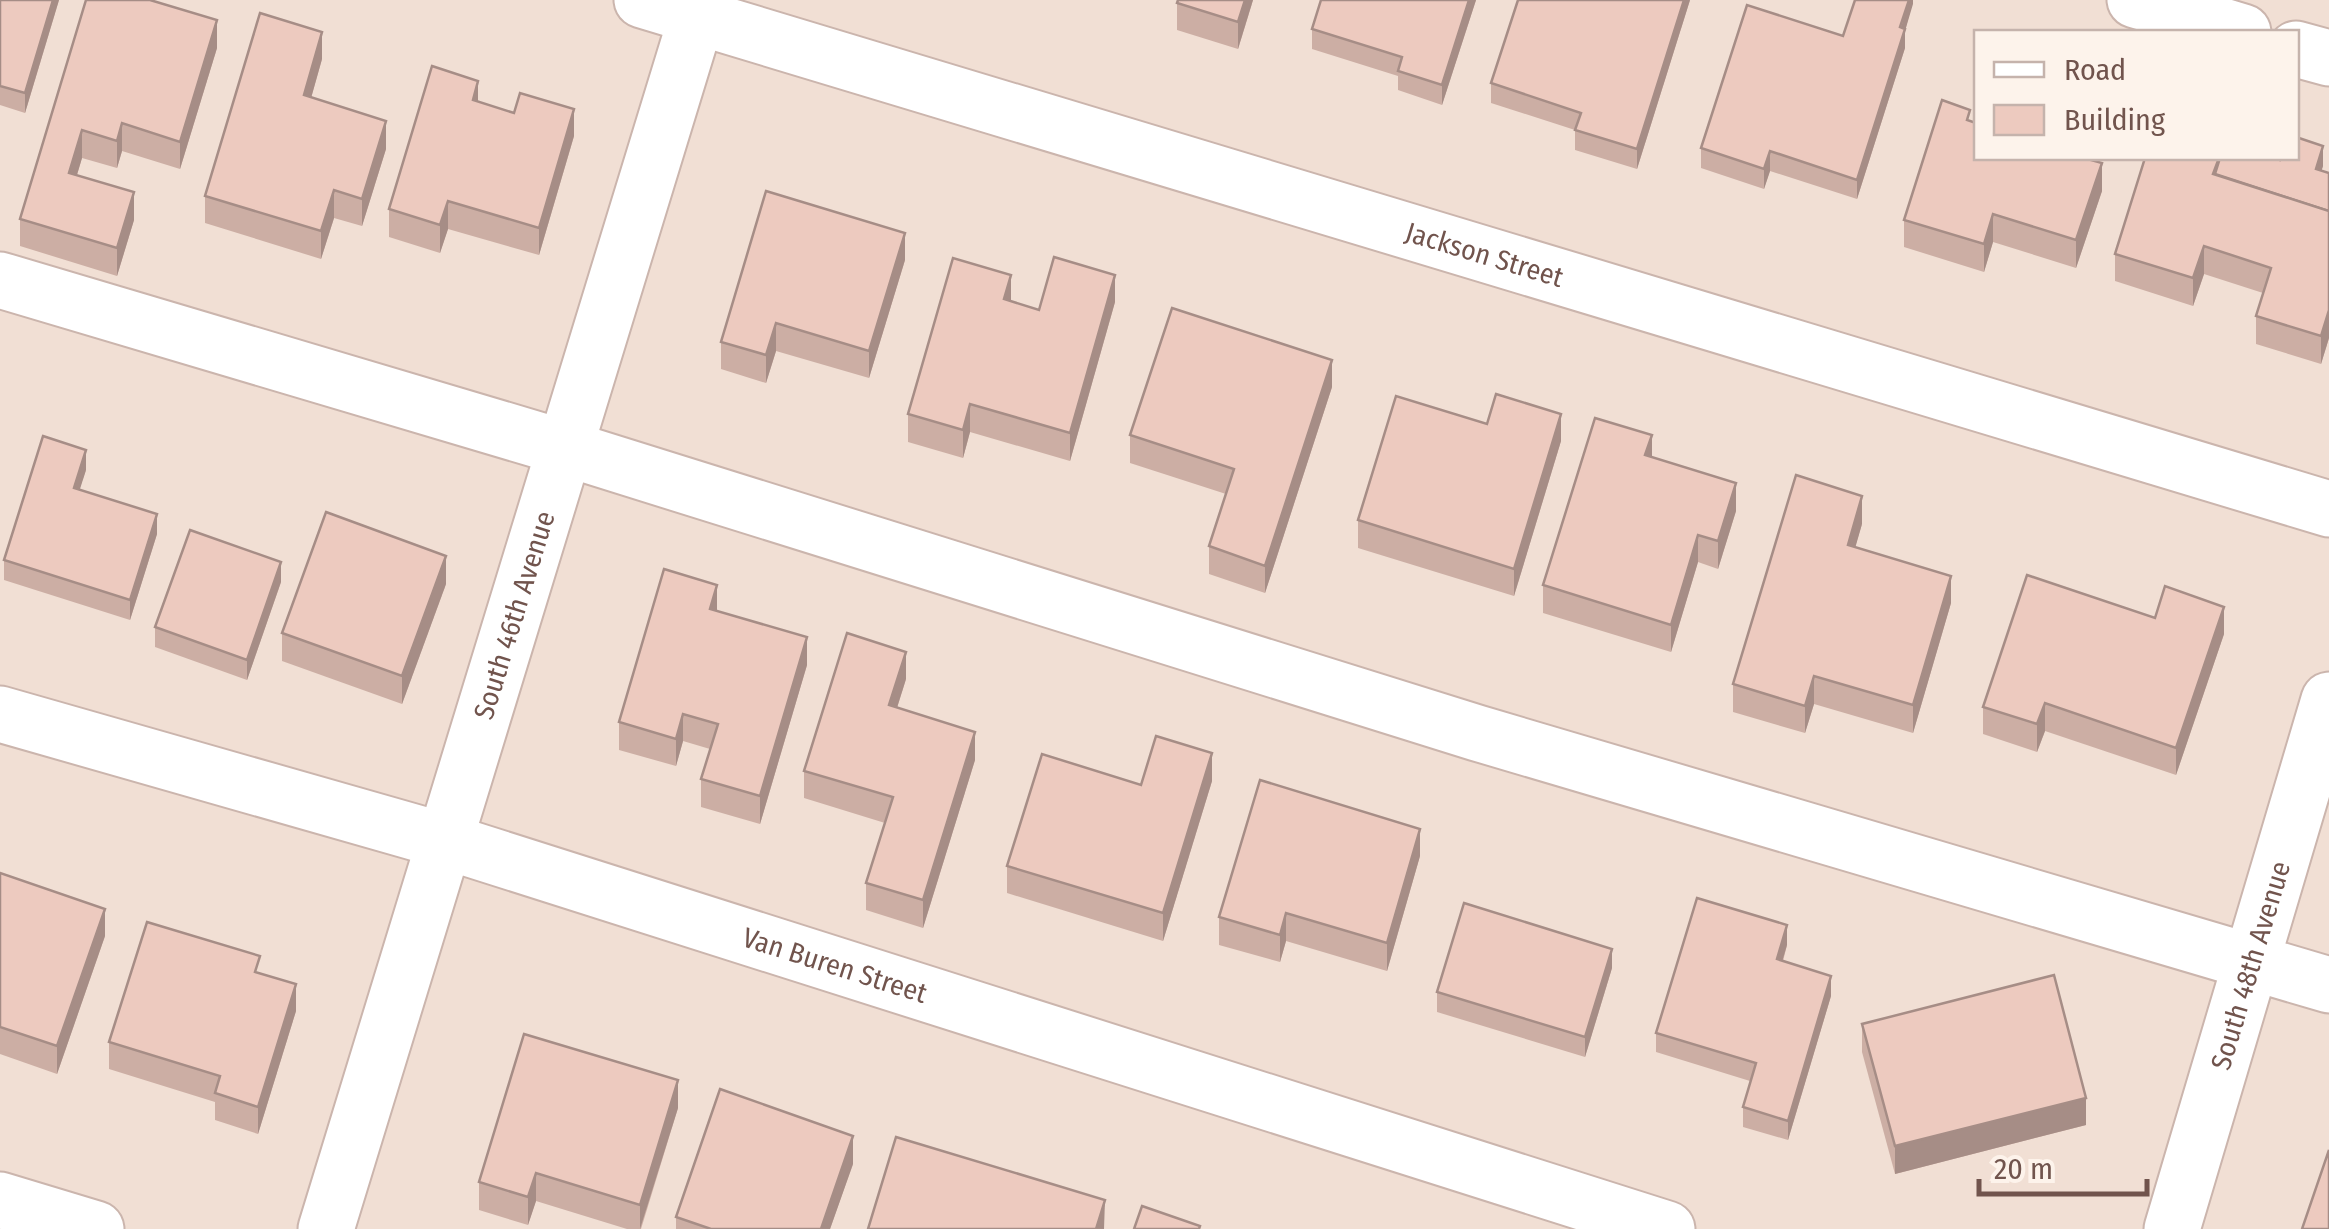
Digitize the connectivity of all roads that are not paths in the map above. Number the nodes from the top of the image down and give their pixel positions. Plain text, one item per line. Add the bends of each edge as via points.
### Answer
1 (642, 0) edge
2 (2135, 0) edge
3 (699, 8) edge
4 (2236, 30) edge
5 (2299, 49) edge
6 (2329, 58) edge
7 (0, 280) edge
8 (565, 448) junction
9 (2329, 509) edge
10 (2329, 700) edge
11 (0, 714) edge
12 (445, 841) junction
13 (2250, 961) junction
14 (2329, 985) edge
15 (0, 1200) edge
16 (96, 1229) edge
17 (326, 1229) edge
18 (1666, 1229) edge
19 (2172, 1229) edge

1 - 3 street, Jackson Street
2 - 4 street
3 - 8 street, South 46th Avenue
3 - 9 street, Jackson Street
5 - 6 street
7 - 8 street
8 - 12 street, South 46th Avenue
8 - 13 street via 1477,733
10 - 13 street, South 48th Avenue
11 - 12 street, Van Buren Street
12 - 17 street, South 46th Avenue
12 - 18 street, Van Buren Street
13 - 14 street
13 - 19 street, South 48th Avenue
15 - 16 street

